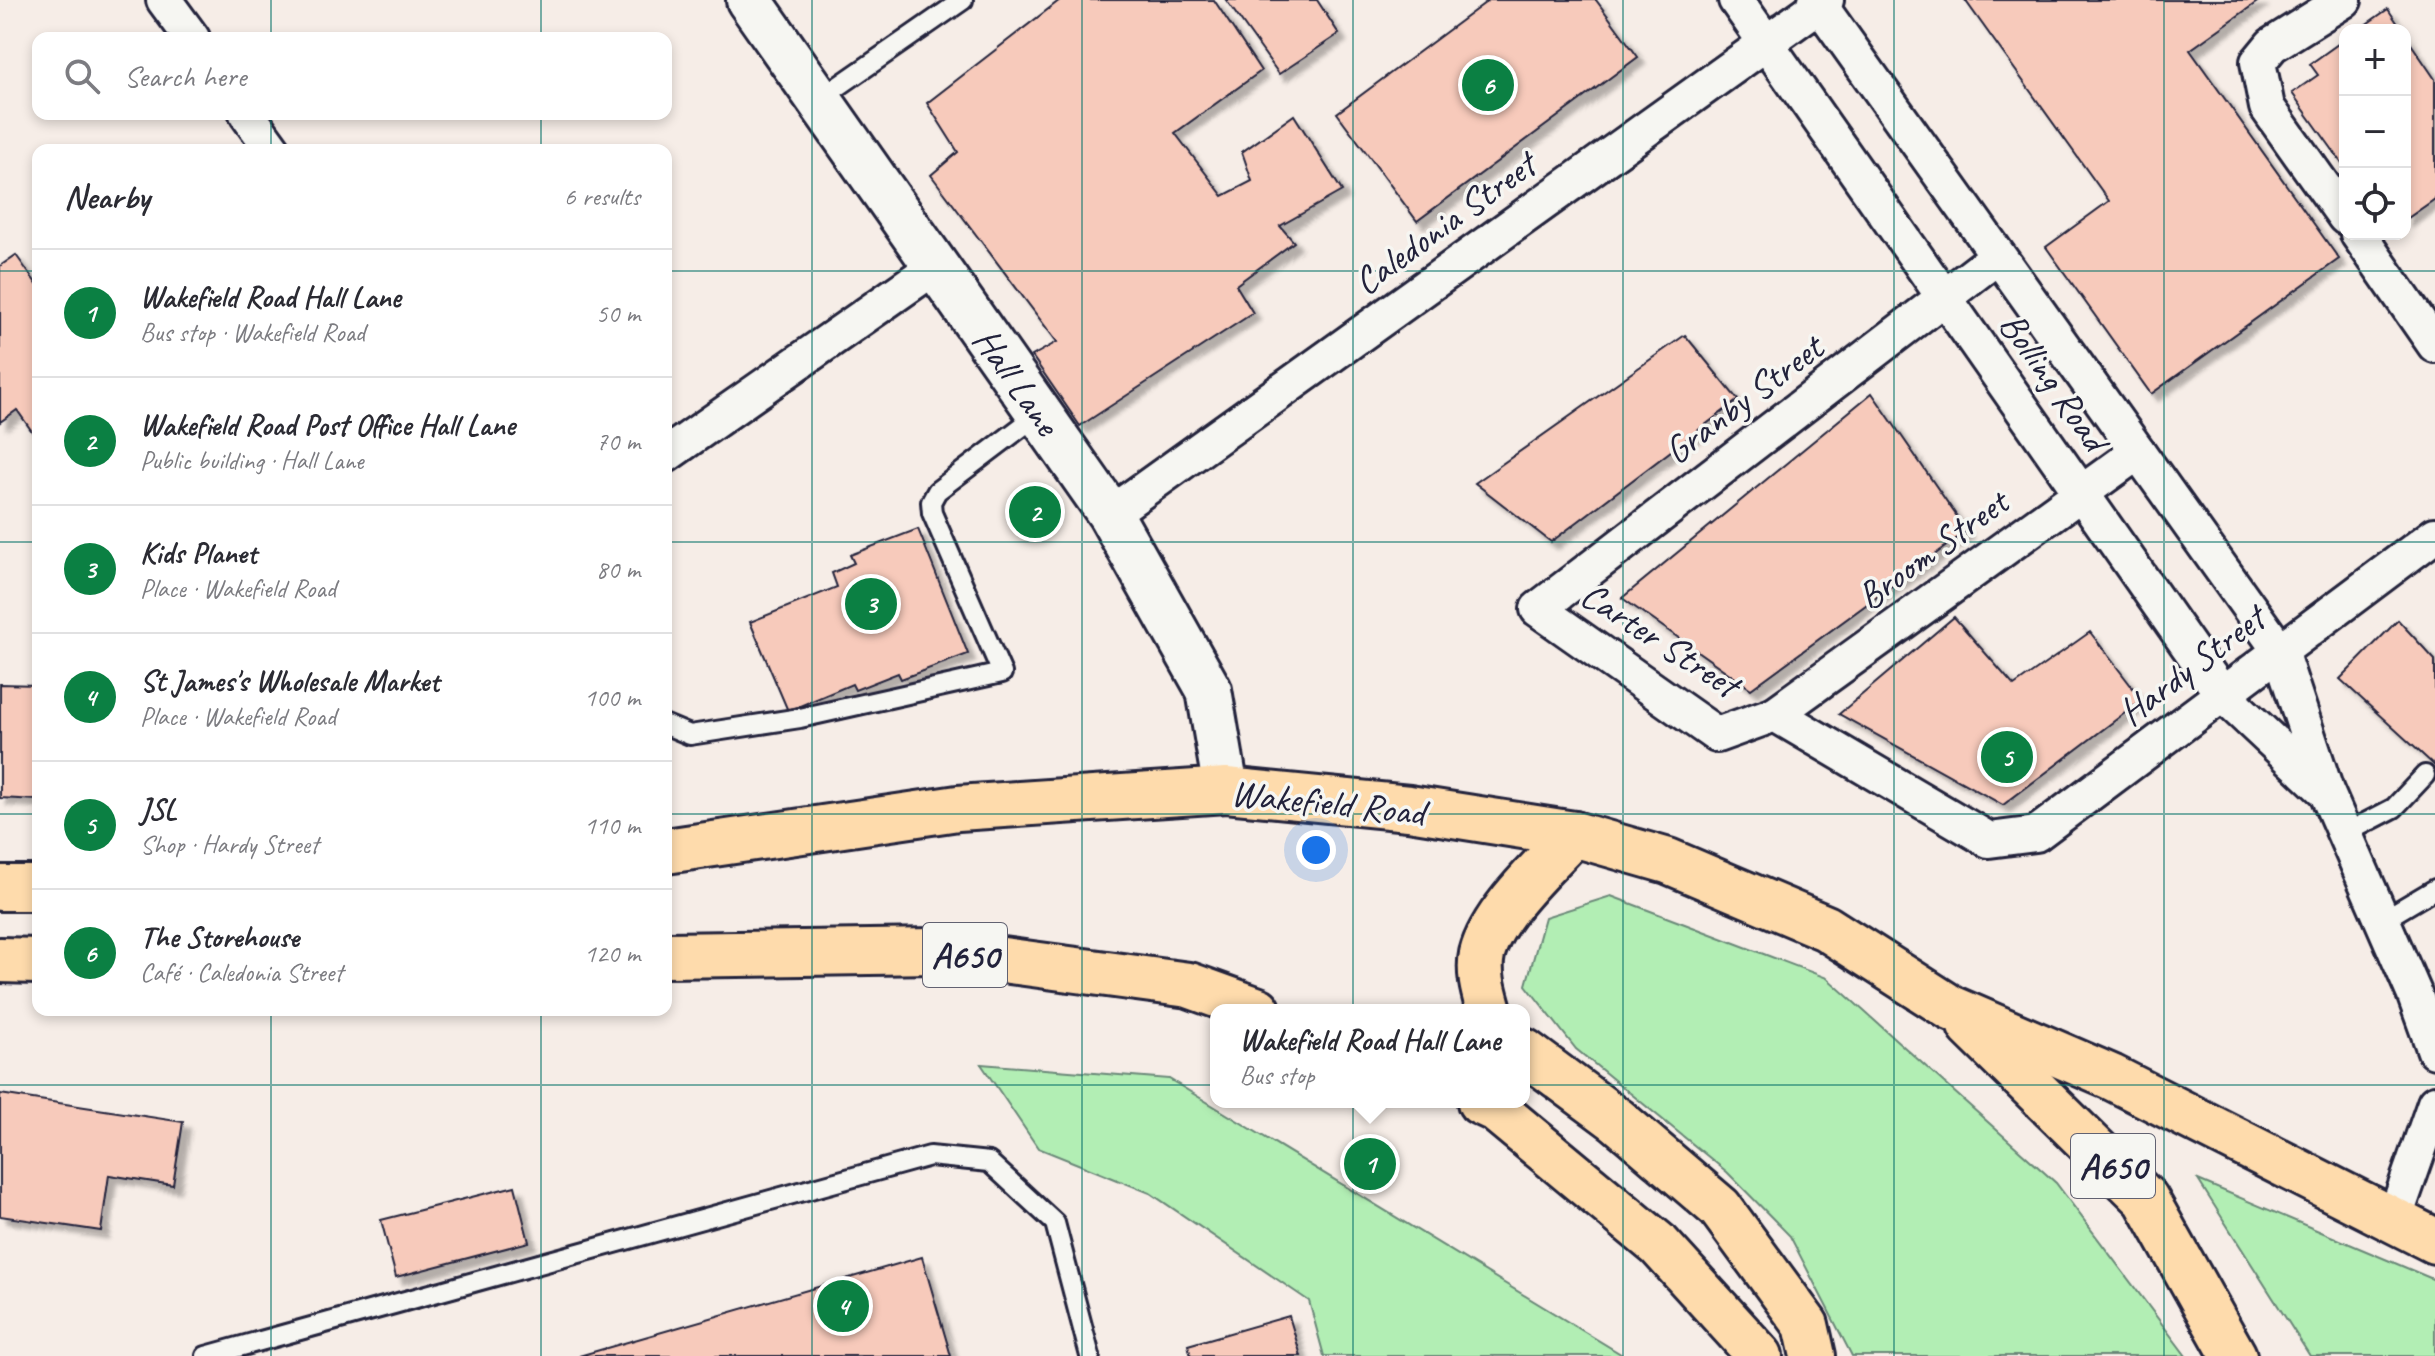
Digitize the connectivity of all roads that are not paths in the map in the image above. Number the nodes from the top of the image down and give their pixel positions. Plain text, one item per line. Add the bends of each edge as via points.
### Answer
1 (164, 0) edge
2 (749, 0) edge
3 (963, 0) edge
4 (1736, 0) edge
5 (2344, 0) edge
6 (1820, 2) edge
7 (188, 32) edge
8 (1766, 43) junction
9 (820, 99) junction
10 (251, 120) edge
11 (269, 144) edge
12 (2339, 209) edge
13 (2362, 240) edge
14 (1998, 256) junction
15 (936, 266) junction
16 (1944, 298) junction
17 (2435, 345) edge
18 (1040, 413) junction
19 (672, 451) edge
20 (2138, 452) junction
21 (2081, 493) junction
22 (1110, 514) junction
23 (2435, 535) edge
24 (1538, 609) joint
25 (2280, 651) junction
26 (2222, 694) junction
27 (1775, 714) junction
28 (672, 728) edge
29 (2425, 775) dead end
30 (1226, 790) junction
31 (2326, 791) junction
32 (1574, 834) junction
33 (2344, 834) junction
34 (1989, 840) joint
35 (672, 850) edge
36 (0, 888) edge
37 (32, 888) edge
38 (2435, 889) edge
39 (2381, 921) junction
40 (672, 955) edge
41 (0, 960) edge
42 (32, 961) edge
43 (1241, 1004) edge
44 (1487, 1004) edge
45 (1951, 1008) junction
46 (2435, 1051) edge
47 (1530, 1055) edge
48 (2435, 1103) edge
49 (1493, 1108) edge
50 (2394, 1220) junction
51 (2435, 1241) edge
52 (206, 1356) edge
53 (1090, 1356) edge
54 (1760, 1356) edge
55 (1813, 1356) edge
56 (2234, 1356) edge

1 - 7 street
2 - 9 street, Hall Lane
3 - 9 lane
4 - 8 street, Bolling Road
5 - 12 street via 2272,45 2258,62 2267,107
6 - 8 street, Caledonia Street
6 - 14 street, Bolling Road
8 - 16 street, Bolling Road
8 - 22 street, Caledonia Street
9 - 15 street, Hall Lane
10 - 11 street
13 - 17 street
14 - 16 street, Granby Street
14 - 20 street, Bolling Road
15 - 18 street, Hall Lane
15 - 19 street
16 - 21 street, Bolling Road
16 - 24 street, Granby Street
18 - 22 street, Hall Lane
18 - 28 lane via 937,491 931,502 1002,673 800,718 690,735
20 - 21 street, Broom Street
20 - 25 street, Bolling Road
21 - 26 street, Bolling Road
21 - 27 street, Broom Street
22 - 30 street, Hall Lane via 1209,690
23 - 25 street, Hardy Street
24 - 27 street, Carter Street via 1717,735
25 - 26 street, Hardy Street
25 - 31 street, Bolling Road
26 - 31 street, Bolling Road
26 - 34 street, Hardy Street via 2036,834
27 - 34 street, Carter Street
29 - 33 lane via 2394,808
30 - 32 main road, Wakefield Road / A650 via 1409,808
30 - 35 main road, Wakefield Road / A650 via 958,808
31 - 33 street, Bolling Road
32 - 44 main road via 1501,916 1483,954
32 - 45 main road, Wakefield Road / A650 via 1668,861 1826,928
33 - 39 street, Bolling Road
36 - 37 main road
38 - 39 lane
39 - 46 street, Bolling Road
40 - 43 main road, A650 via 935,951 1189,985
41 - 42 main road
45 - 50 main road via 2111,1077
45 - 56 main road, A650 via 2146,1199
47 - 55 main road via 1617,1120 1720,1208 1806,1325
48 - 50 street
49 - 54 main road via 1659,1245
50 - 51 main road
52 - 53 lane via 930,1156 989,1162 1055,1223

